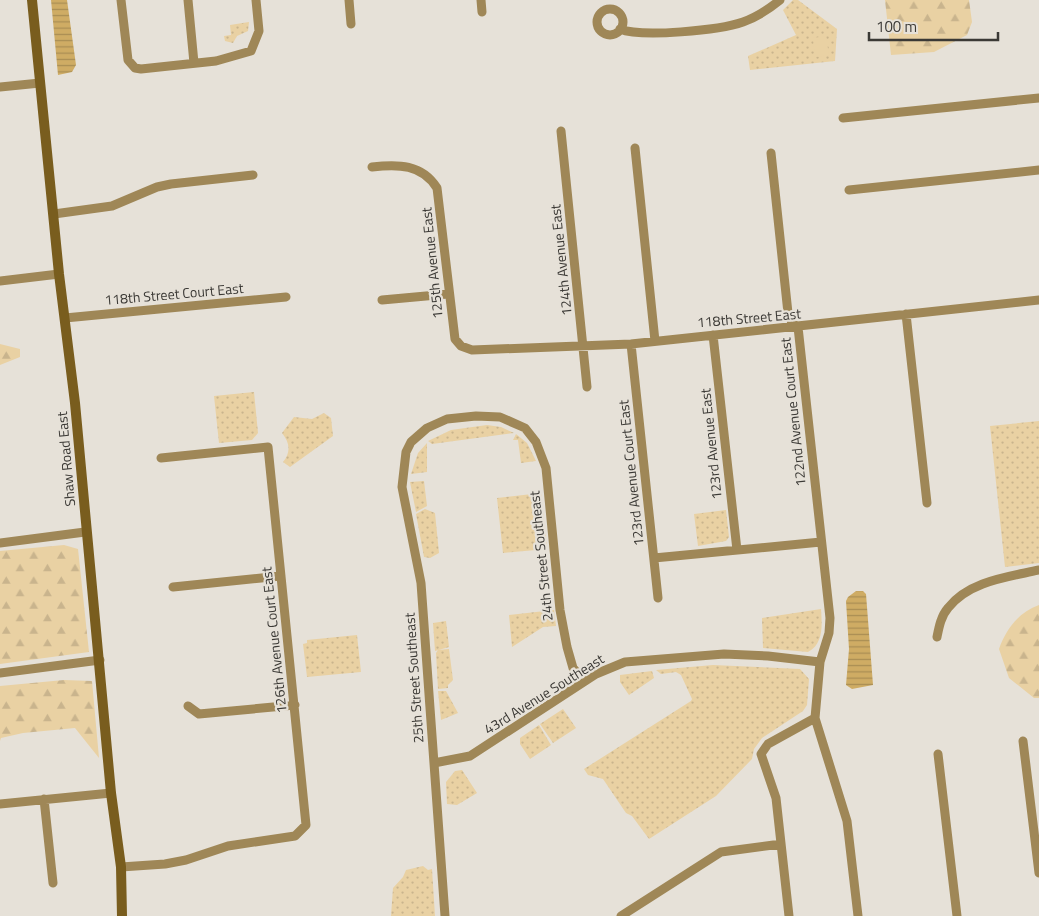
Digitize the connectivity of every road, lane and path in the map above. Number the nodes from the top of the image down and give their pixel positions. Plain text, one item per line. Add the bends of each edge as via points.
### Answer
1 (32, 0) edge
2 (121, 0) edge
3 (188, 0) edge
4 (256, 0) edge
5 (349, 0) edge
6 (481, 0) edge
7 (780, 0) edge
8 (482, 12) dead end
9 (351, 24) dead end
10 (620, 29) dead end
11 (194, 63) junction
12 (40, 83) junction
13 (0, 87) edge
14 (1039, 98) edge
15 (843, 118) dead end
16 (561, 131) dead end
17 (634, 148) dead end
18 (771, 153) dead end
19 (372, 167) dead end
20 (1039, 170) edge
21 (253, 175) dead end
22 (849, 190) dead end
23 (54, 214) junction
24 (59, 274) junction
25 (0, 281) edge
26 (448, 294) junction
27 (286, 297) dead end
28 (382, 300) dead end
29 (1039, 300) edge
30 (906, 314) junction
31 (64, 318) junction
32 (798, 327) junction
33 (714, 335) junction
34 (655, 341) junction
35 (631, 344) junction
36 (461, 346) joint
37 (584, 346) junction
38 (587, 387) dead end
39 (411, 442) joint
40 (161, 458) dead end
41 (927, 503) dead end
42 (85, 532) junction
43 (821, 542) junction
44 (0, 543) edge
45 (737, 550) junction
46 (654, 558) junction
47 (1039, 570) edge
48 (281, 576) junction
49 (173, 587) dead end
50 (658, 598) dead end
51 (937, 637) dead end
52 (100, 660) junction
53 (820, 662) junction
54 (0, 673) edge
55 (584, 681) junction
56 (294, 705) junction
57 (188, 706) dead end
58 (816, 718) junction
59 (1023, 740) dead end
60 (938, 754) dead end
61 (434, 764) junction
62 (111, 793) junction
63 (44, 799) junction
64 (0, 804) edge
65 (781, 844) junction
66 (121, 867) junction
67 (1039, 873) edge
68 (53, 883) dead end
69 (122, 916) edge
70 (445, 916) edge
71 (621, 916) edge
72 (789, 916) edge
73 (858, 916) edge
74 (957, 916) edge

1 - 12 main road, Shaw Road East
2 - 11 street via 128,60 134,68
3 - 11 street
4 - 11 street via 259,31 251,51 216,62
5 - 9 street
6 - 8 street
7 - 10 street via 760,14 728,26 638,34
12 - 13 street
12 - 23 main road, Shaw Road East
14 - 15 street
16 - 37 street, 124th Avenue East
17 - 34 street
18 - 32 street, 122nd Avenue Court East via 788,313 792,323
19 - 26 street, 125th Avenue East via 410,167 425,173 433,183 440,200
20 - 22 street
21 - 23 street via 171,184 112,206
23 - 24 main road, Shaw Road East
24 - 25 street
24 - 31 main road, Shaw Road East
26 - 28 street
26 - 36 street, 125th Avenue East via 455,339
27 - 31 street, 118th Street Court East
29 - 30 street, 118th Street East
30 - 32 street, 118th Street East
30 - 41 street
31 - 42 main road, Shaw Road East via 75,402
32 - 33 street, 118th Street East
32 - 43 street, 122nd Avenue Court East
33 - 34 street, 118th Street East
33 - 45 street, 123rd Avenue East
34 - 35 street, 118th Street East
35 - 37 street, 118th Street East
35 - 46 street, 123rd Avenue Court East
36 - 37 street, 118th Street East via 472,350
37 - 38 street, 124th Avenue East
39 - 55 street, 24th Street Southeast via 427,428 447,419 500,417 525,428 540,449 546,468 560,610 573,668
39 - 61 street, 25th Street Southeast via 403,463 402,487 421,583
40 - 48 street, 126th Avenue Court East via 268,447
42 - 44 street
42 - 52 main road, Shaw Road East
43 - 45 street
43 - 53 street, 122nd Avenue Court East via 830,627
45 - 46 street
46 - 50 street, 123rd Avenue Court East
47 - 51 street via 983,584 962,595 947,609
48 - 49 street
48 - 56 street, 126th Avenue Court East
52 - 54 street
52 - 62 main road, Shaw Road East
53 - 55 street, 43rd Avenue Southeast via 747,654 646,659 613,666
53 - 58 street, 122nd Avenue Court East
55 - 61 street, 43rd Avenue Southeast via 470,756
56 - 57 street via 199,714
56 - 66 street, 126th Avenue Court East via 306,817 303,830 295,836 228,846 186,860
58 - 65 street via 768,744 761,754 774,788
58 - 73 street via 848,821
59 - 67 street
60 - 74 street
61 - 70 street, 25th Street Southeast
62 - 63 street
62 - 66 main road, Shaw Road East
63 - 64 street
63 - 68 street
65 - 71 street via 721,852
65 - 72 street
66 - 69 main road, Shaw Road East

